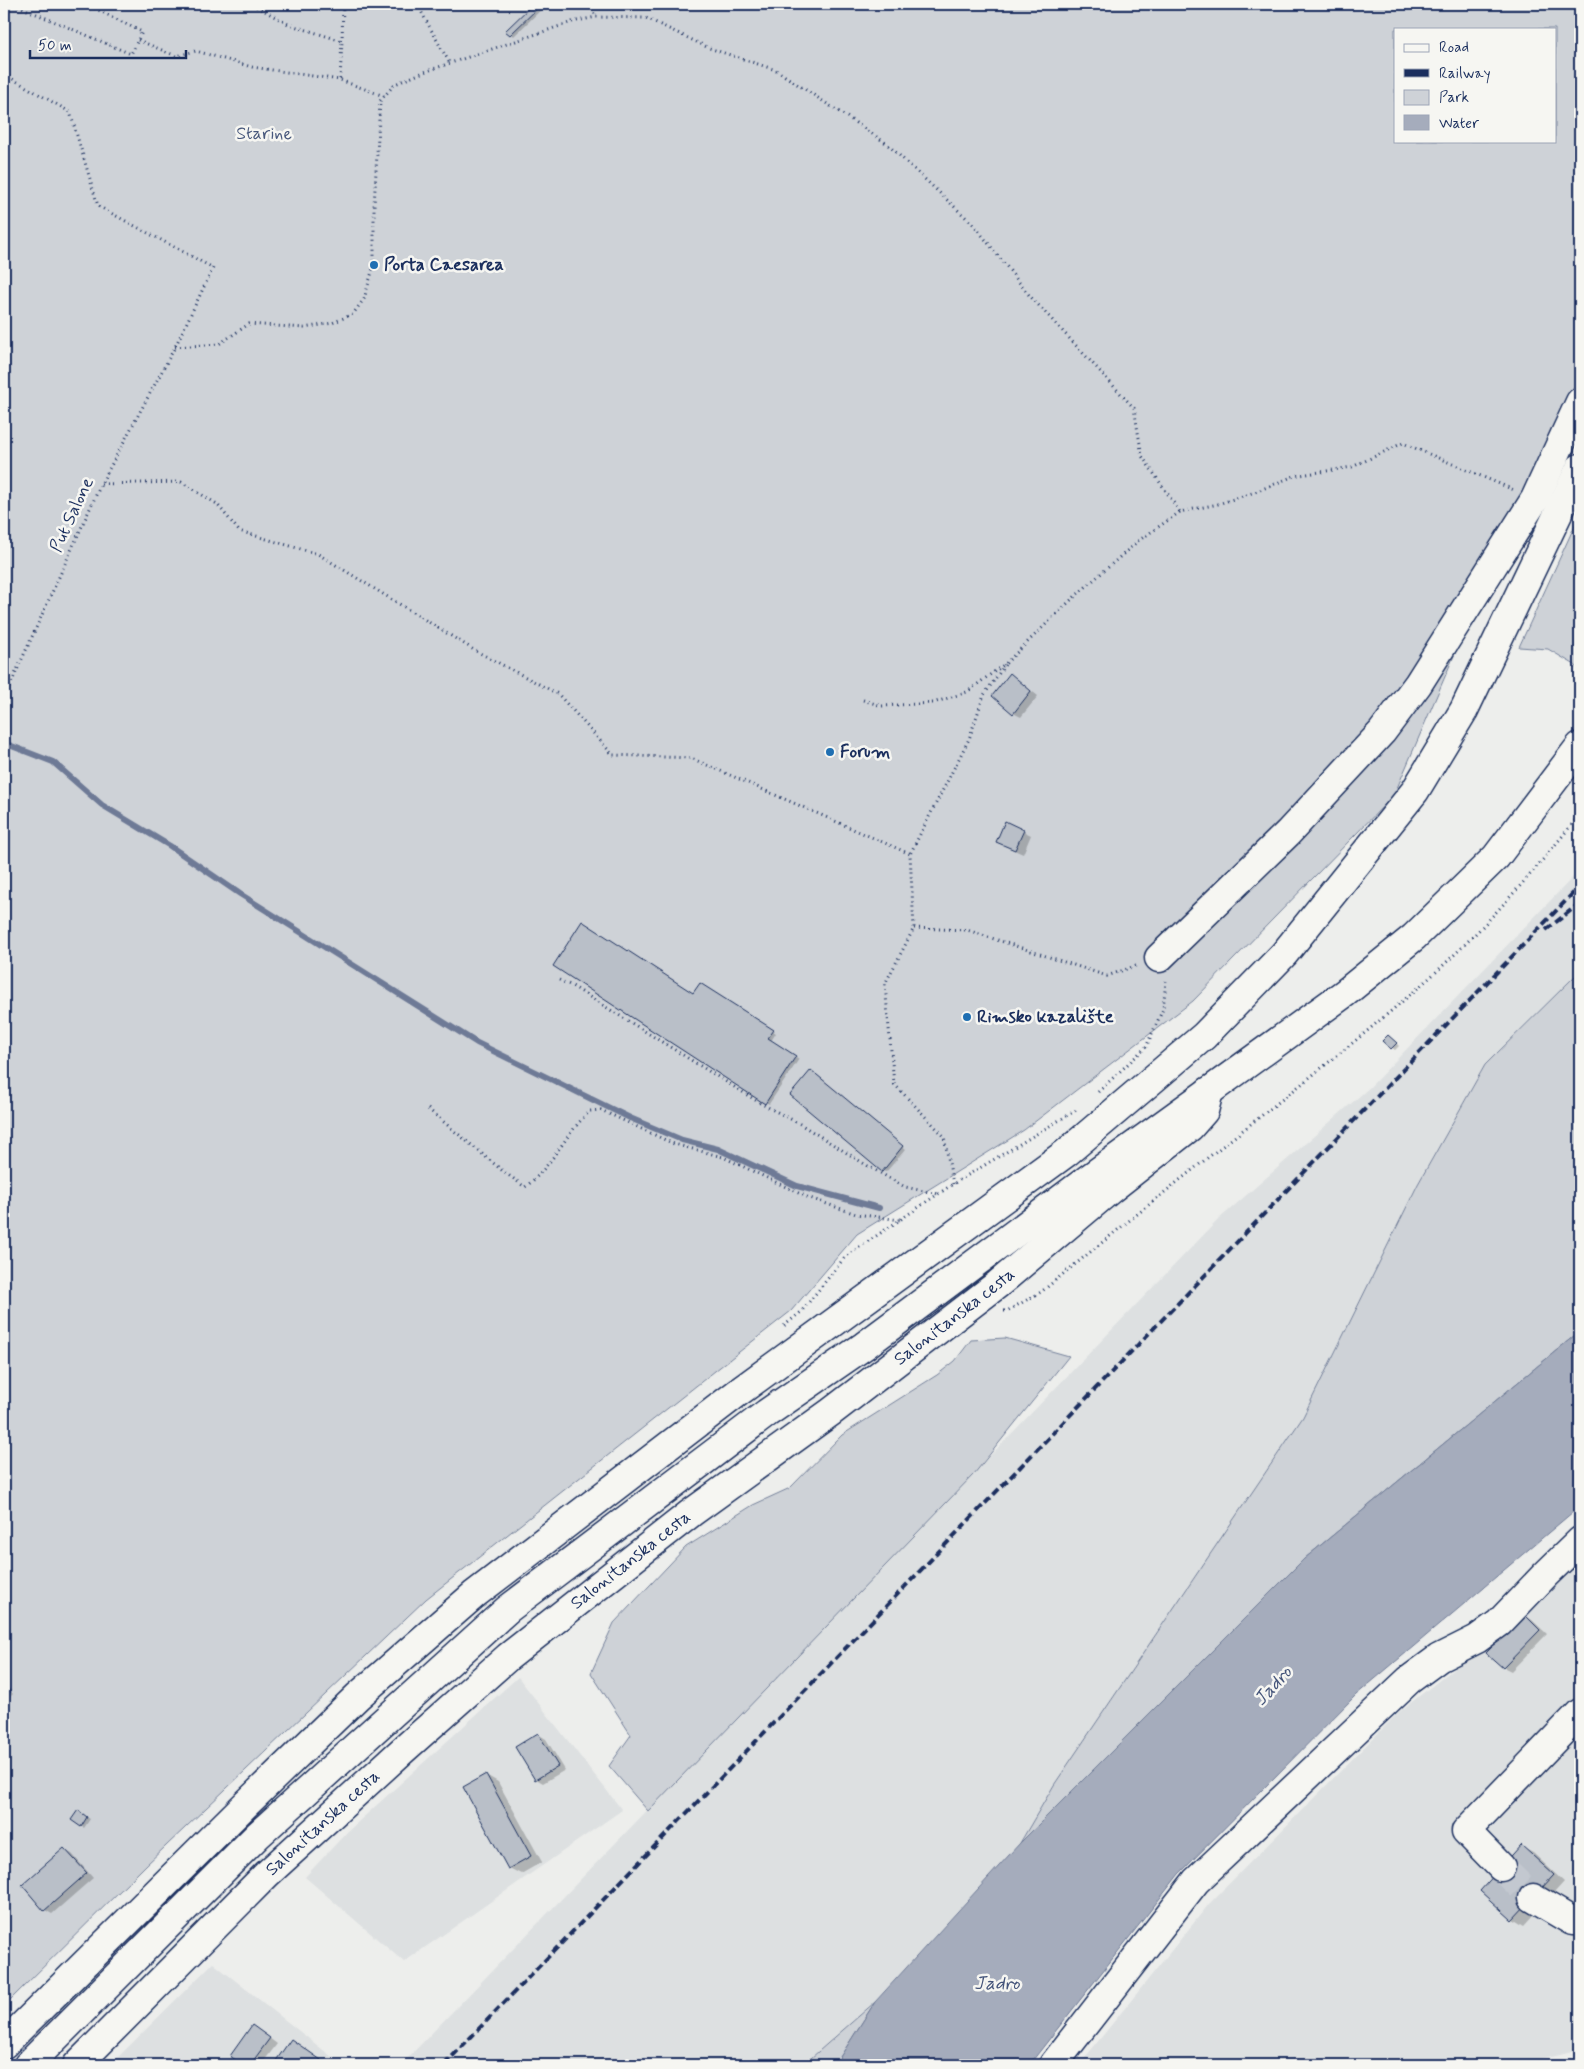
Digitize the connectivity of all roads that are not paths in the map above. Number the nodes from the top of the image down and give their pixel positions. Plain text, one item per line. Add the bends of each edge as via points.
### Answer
1 (1580, 402) edge
2 (1580, 468) edge
3 (1580, 746) edge
4 (1159, 958) road end
5 (1209, 1091) junction
6 (1580, 1541) edge
7 (1580, 1713) edge
8 (1502, 1867) tunnel mouth
9 (1533, 1898) tunnel mouth
10 (1580, 1921) edge
11 (4, 2044) edge
12 (28, 2065) edge
13 (77, 2065) edge
14 (1053, 2065) edge

1 - 4 main road via 1535,499 1418,684 1382,732 1288,833
2 - 11 main road via 1464,710 1414,791 1284,954 1204,1036 1066,1153 740,1391 475,1594 358,1696
3 - 5 main road via 1496,857 1414,937 1345,993
5 - 12 main road via 864,1346 767,1413 508,1609 258,1835
5 - 13 main road, Salonitanska cesta via 1204,1111 1190,1127 968,1307 831,1412 691,1512 508,1657 267,1874
6 - 14 main road via 1499,1623 1439,1658 1409,1680 1196,1881
7 - 8 main road via 1466,1831
9 - 10 main road via 1572,1921

